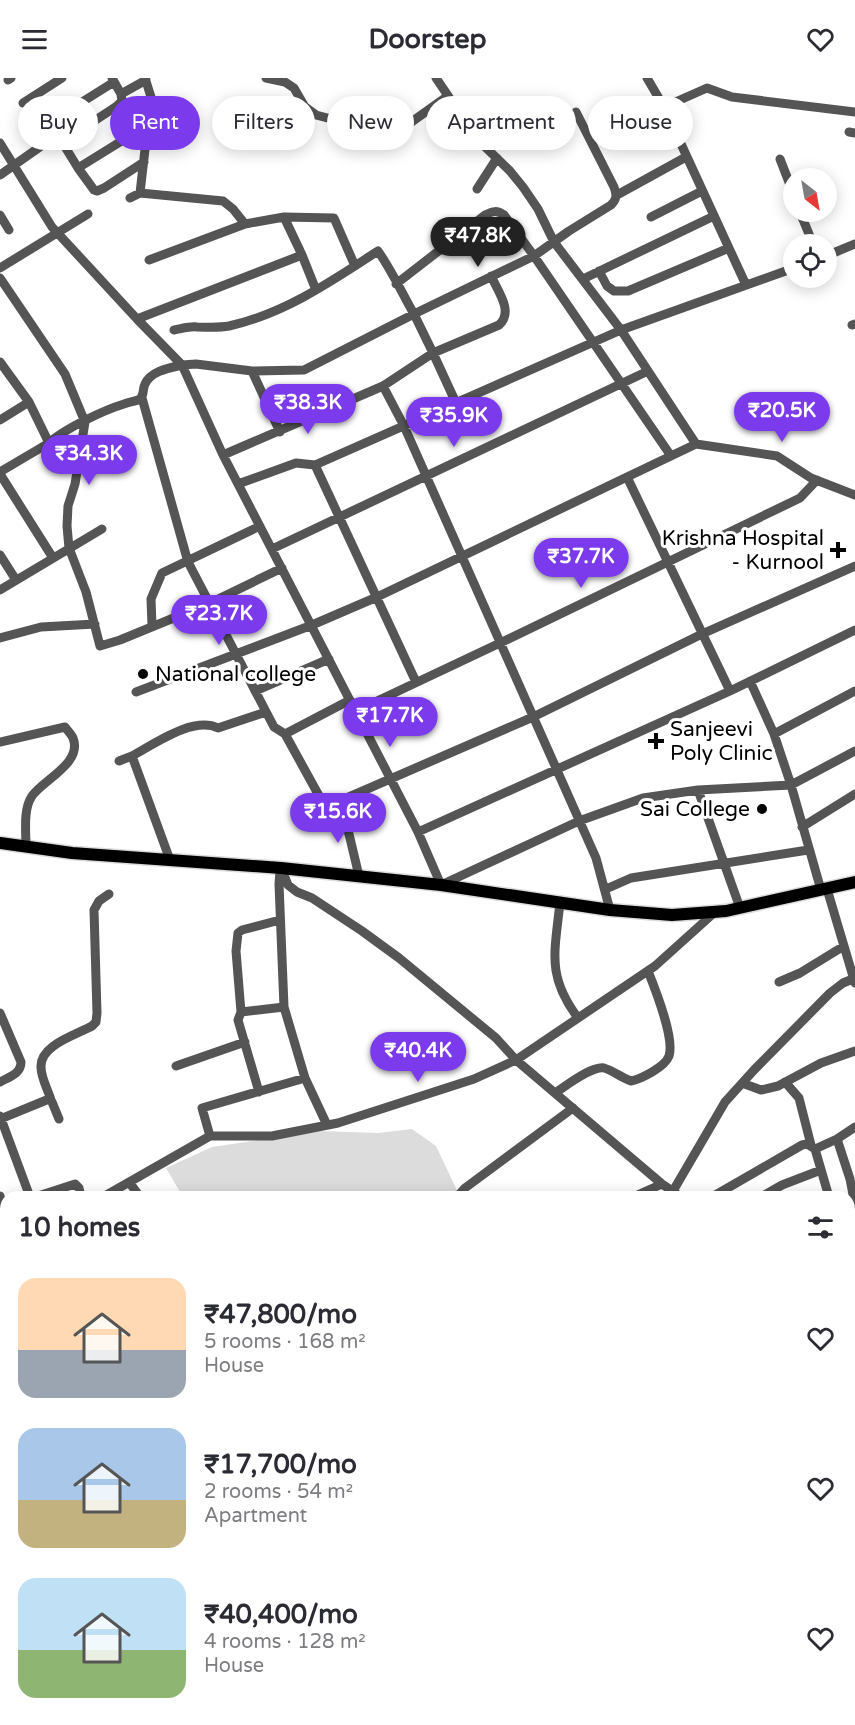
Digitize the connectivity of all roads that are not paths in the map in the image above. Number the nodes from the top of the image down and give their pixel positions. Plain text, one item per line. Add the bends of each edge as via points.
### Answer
1 (62, 78) edge
2 (266, 78) edge
3 (436, 78) edge
4 (647, 78) edge
5 (145, 79) edge
6 (112, 80) edge
7 (122, 94) junction
8 (34, 96) edge
9 (88, 96) edge
10 (151, 96) edge
11 (448, 96) edge
12 (658, 96) edge
13 (689, 96) edge
14 (426, 112) edge
15 (576, 112) dead end
16 (855, 112) edge
17 (98, 118) edge
18 (0, 143) edge
19 (110, 148) edge
20 (35, 150) edge
21 (67, 150) edge
22 (146, 150) edge
23 (488, 150) edge
24 (683, 150) edge
25 (686, 157) junction
26 (497, 158) junction
27 (780, 159) dead end
28 (144, 162) junction
29 (14, 164) junction
30 (78, 168) junction
31 (784, 168) edge
32 (0, 174) edge
33 (477, 189) dead end
34 (702, 191) junction
35 (140, 193) junction
36 (617, 195) junction
37 (130, 198) dead end
38 (88, 214) dead end
39 (0, 216) edge
40 (714, 216) junction
41 (284, 217) junction
42 (651, 217) dead end
43 (245, 224) junction
44 (9, 230) dead end
45 (57, 232) junction
46 (554, 242) junction
47 (855, 244) edge
48 (729, 248) junction
49 (837, 251) edge
50 (302, 255) junction
51 (534, 256) junction
52 (148, 260) dead end
53 (355, 266) junction
54 (0, 268) edge
55 (599, 271) junction
56 (783, 272) edge
57 (491, 276) junction
58 (0, 278) edge
59 (583, 279) junction
60 (396, 284) junction
61 (746, 285) junction
62 (316, 290) junction
63 (414, 314) junction
64 (137, 319) junction
65 (174, 330) dead end
66 (621, 330) junction
67 (593, 343) junction
68 (433, 353) junction
69 (0, 362) edge
70 (182, 365) junction
71 (252, 370) junction
72 (648, 371) junction
73 (621, 384) junction
74 (383, 386) junction
75 (141, 398) junction
76 (29, 402) junction
77 (456, 403) junction
78 (0, 420) edge
79 (85, 422) junction
80 (404, 426) junction
81 (280, 432) junction
82 (49, 443) junction
83 (696, 444) junction
84 (223, 455) junction
85 (671, 456) junction
86 (315, 465) junction
87 (0, 473) edge
88 (425, 476) junction
89 (627, 477) junction
90 (817, 480) junction
91 (238, 484) junction
92 (855, 495) edge
93 (339, 517) junction
94 (260, 526) junction
95 (102, 529) dead end
96 (69, 548) junction
97 (272, 549) junction
98 (0, 555) edge
99 (53, 558) junction
100 (462, 558) junction
101 (188, 562) junction
102 (668, 562) junction
103 (855, 566) edge
104 (282, 568) junction
105 (16, 580) junction
106 (0, 590) edge
107 (377, 597) junction
108 (210, 603) junction
109 (95, 624) junction
110 (312, 625) junction
111 (152, 626) junction
112 (855, 630) edge
113 (702, 634) junction
114 (0, 638) edge
115 (500, 643) junction
116 (236, 654) junction
117 (329, 659) junction
118 (750, 681) junction
119 (416, 682) junction
120 (255, 691) junction
121 (729, 691) junction
122 (855, 691) edge
123 (136, 692) dead end
124 (350, 700) junction
125 (356, 711) junction
126 (266, 712) junction
127 (532, 717) junction
128 (285, 734) junction
129 (774, 734) junction
130 (0, 742) edge
131 (855, 751) edge
132 (132, 756) junction
133 (119, 761) dead end
134 (557, 771) junction
135 (390, 780) junction
136 (791, 785) junction
137 (698, 790) junction
138 (855, 794) edge
139 (335, 803) junction
140 (579, 821) junction
141 (802, 826) junction
142 (418, 832) junction
143 (0, 843) edge
144 (26, 847) junction
145 (808, 850) junction
146 (170, 860) junction
147 (724, 864) junction
148 (281, 868) junction
149 (359, 876) junction
150 (855, 882) edge
151 (441, 885) junction
152 (606, 889) junction
153 (824, 890) junction
154 (109, 894) dead end
155 (560, 902) junction
156 (740, 908) junction
157 (610, 910) junction
158 (715, 912) junction
159 (280, 920) junction
160 (844, 946) junction
161 (852, 958) edge
162 (648, 971) junction
163 (855, 980) edge
164 (779, 982) dead end
165 (284, 1007) junction
166 (242, 1012) junction
167 (0, 1013) edge
168 (578, 1018) junction
169 (245, 1042) junction
170 (855, 1051) edge
171 (516, 1060) junction
172 (176, 1066) dead end
173 (305, 1078) junction
174 (0, 1082) edge
175 (785, 1082) junction
176 (742, 1083) junction
177 (259, 1092) junction
178 (555, 1093) junction
179 (51, 1100) junction
180 (573, 1108) junction
181 (0, 1118) edge
182 (59, 1119) dead end
183 (327, 1125) junction
184 (855, 1127) edge
185 (210, 1136) junction
186 (837, 1139) junction
187 (813, 1147) junction
188 (821, 1170) junction
189 (129, 1182) junction
190 (662, 1184) junction
191 (28, 1191) edge
192 (53, 1191) edge
193 (80, 1191) edge
194 (114, 1191) edge
195 (136, 1191) edge
196 (462, 1191) edge
197 (646, 1191) edge
198 (672, 1191) edge
199 (679, 1191) edge
200 (722, 1191) edge
201 (772, 1191) edge
202 (827, 1191) edge
203 (852, 1191) edge

1 - 8 street
2 - 14 street via 294,88 305,107 316,115 381,132 396,131
3 - 11 street
4 - 12 street
5 - 7 street
5 - 10 street
6 - 7 street
6 - 9 street
7 - 17 street via 122,101
13 - 16 street via 707,88 732,97
15 - 36 street
18 - 29 street
19 - 30 street
20 - 29 street
21 - 30 street
22 - 28 street
23 - 26 street
24 - 25 street
25 - 34 street
25 - 36 street
26 - 33 street
26 - 46 street via 533,202
27 - 31 street
28 - 30 street via 97,191
28 - 35 street
29 - 32 street
29 - 45 street
34 - 40 street
34 - 42 street
35 - 37 street
35 - 43 street via 223,201
36 - 46 street via 611,205
38 - 45 street
39 - 44 street
40 - 48 street
40 - 55 street
41 - 43 street
41 - 50 street
41 - 53 street via 334,218
43 - 52 street
45 - 54 street
45 - 64 street
46 - 51 street
46 - 59 street
47 - 49 street
48 - 55 street via 628,291 614,291
48 - 61 street
50 - 62 street
50 - 64 street
51 - 57 street
51 - 60 street via 504,215 490,212
51 - 67 street
53 - 60 street via 378,251
53 - 62 street
55 - 59 street
56 - 61 street
57 - 63 street
57 - 68 street via 506,310 503,321
58 - 79 street via 65,374
59 - 66 street
60 - 63 street
61 - 66 street
62 - 65 street via 270,313 233,325
63 - 68 street
63 - 71 street via 304,370
64 - 70 street
66 - 67 street
66 - 72 street
67 - 73 street
67 - 77 street
68 - 74 street
68 - 77 street
69 - 76 street
70 - 71 street
70 - 75 street via 152,376
70 - 84 street
71 - 81 street
72 - 73 street
72 - 83 street
73 - 85 street
73 - 88 street
74 - 80 street
74 - 81 street
75 - 79 street
75 - 101 street
76 - 78 street
76 - 82 street
77 - 80 street
79 - 82 street
79 - 96 street via 68,507
80 - 86 street
80 - 88 street
81 - 84 street
82 - 87 street
83 - 85 street
83 - 90 street via 777,456
84 - 91 street
85 - 89 street
86 - 91 street via 296,463
86 - 93 street
87 - 99 street
88 - 93 street
88 - 100 street
89 - 100 street
89 - 102 street
90 - 92 street
90 - 102 street via 800,498
91 - 94 street
93 - 97 street
93 - 107 street
94 - 97 street
94 - 101 street
95 - 96 street
96 - 99 street
96 - 109 street
97 - 104 street
98 - 105 street
99 - 105 street
100 - 107 street
100 - 115 street
101 - 108 street
101 - 111 street via 167,569 158,579 151,599
102 - 113 street
102 - 115 street
103 - 113 street
104 - 108 street
104 - 110 street
105 - 106 street
107 - 110 street
107 - 119 street
108 - 111 street
108 - 116 street
109 - 111 street via 100,646
109 - 114 street via 41,627
110 - 116 street
110 - 117 street
112 - 118 street
113 - 121 street
113 - 127 street
115 - 119 street
115 - 127 street
116 - 120 street
116 - 123 street
117 - 120 street
117 - 124 street
118 - 121 street
118 - 129 street
119 - 125 street
120 - 126 street
121 - 134 street
122 - 129 street
124 - 125 street
124 - 128 street
125 - 135 street
126 - 128 street via 274,727
126 - 132 street via 218,728 201,724 162,738
127 - 134 street
127 - 135 street
128 - 139 street via 323,803
129 - 136 street
130 - 144 street via 65,727 74,739 72,757 31,796
131 - 136 street
132 - 133 street
132 - 146 street
134 - 140 street
134 - 142 street
135 - 139 street
135 - 142 street
136 - 137 street
136 - 141 street
137 - 140 street via 643,798
137 - 147 street
138 - 141 street
139 - 149 street via 349,834
140 - 151 street
140 - 152 street
141 - 145 street
142 - 151 street
143 - 144 main road
144 - 146 main road
145 - 147 street
145 - 153 street
146 - 148 main road
147 - 152 street via 631,878
147 - 156 street
148 - 149 main road
148 - 159 street
148 - 171 street via 288,885 399,958 496,1038
149 - 151 main road
150 - 153 main road
151 - 155 main road
152 - 157 street
153 - 156 main road
153 - 160 street
154 - 179 street via 94,910 96,1022 45,1055 41,1069
155 - 157 main road
155 - 168 street via 555,969 558,985
156 - 158 main road
157 - 158 main road via 672,915
158 - 162 street
159 - 165 street
159 - 166 street via 238,933
160 - 161 street
160 - 164 street
161 - 163 street
162 - 168 street
162 - 178 street via 662,1004 669,1045 665,1062 631,1081 606,1068 594,1069
163 - 176 street via 830,993
165 - 166 street
165 - 173 street
166 - 169 street via 238,1020
167 - 174 street via 21,1062 16,1074
168 - 171 street
169 - 172 street
169 - 177 street
170 - 175 street
171 - 178 street
171 - 183 street via 474,1078
173 - 177 street
173 - 183 street
175 - 176 street via 761,1090
175 - 187 street via 799,1098
176 - 199 street via 725,1102
177 - 185 street via 202,1108
178 - 180 street
179 - 181 street
179 - 182 street
180 - 190 street
180 - 196 street
181 - 191 street
183 - 185 street via 272,1136
184 - 186 street
185 - 189 street
186 - 187 street
186 - 203 street
187 - 188 street
187 - 200 street via 802,1145
188 - 201 street
188 - 202 street
189 - 194 street
189 - 195 street
190 - 197 street
190 - 198 street
192 - 193 street via 75,1184

